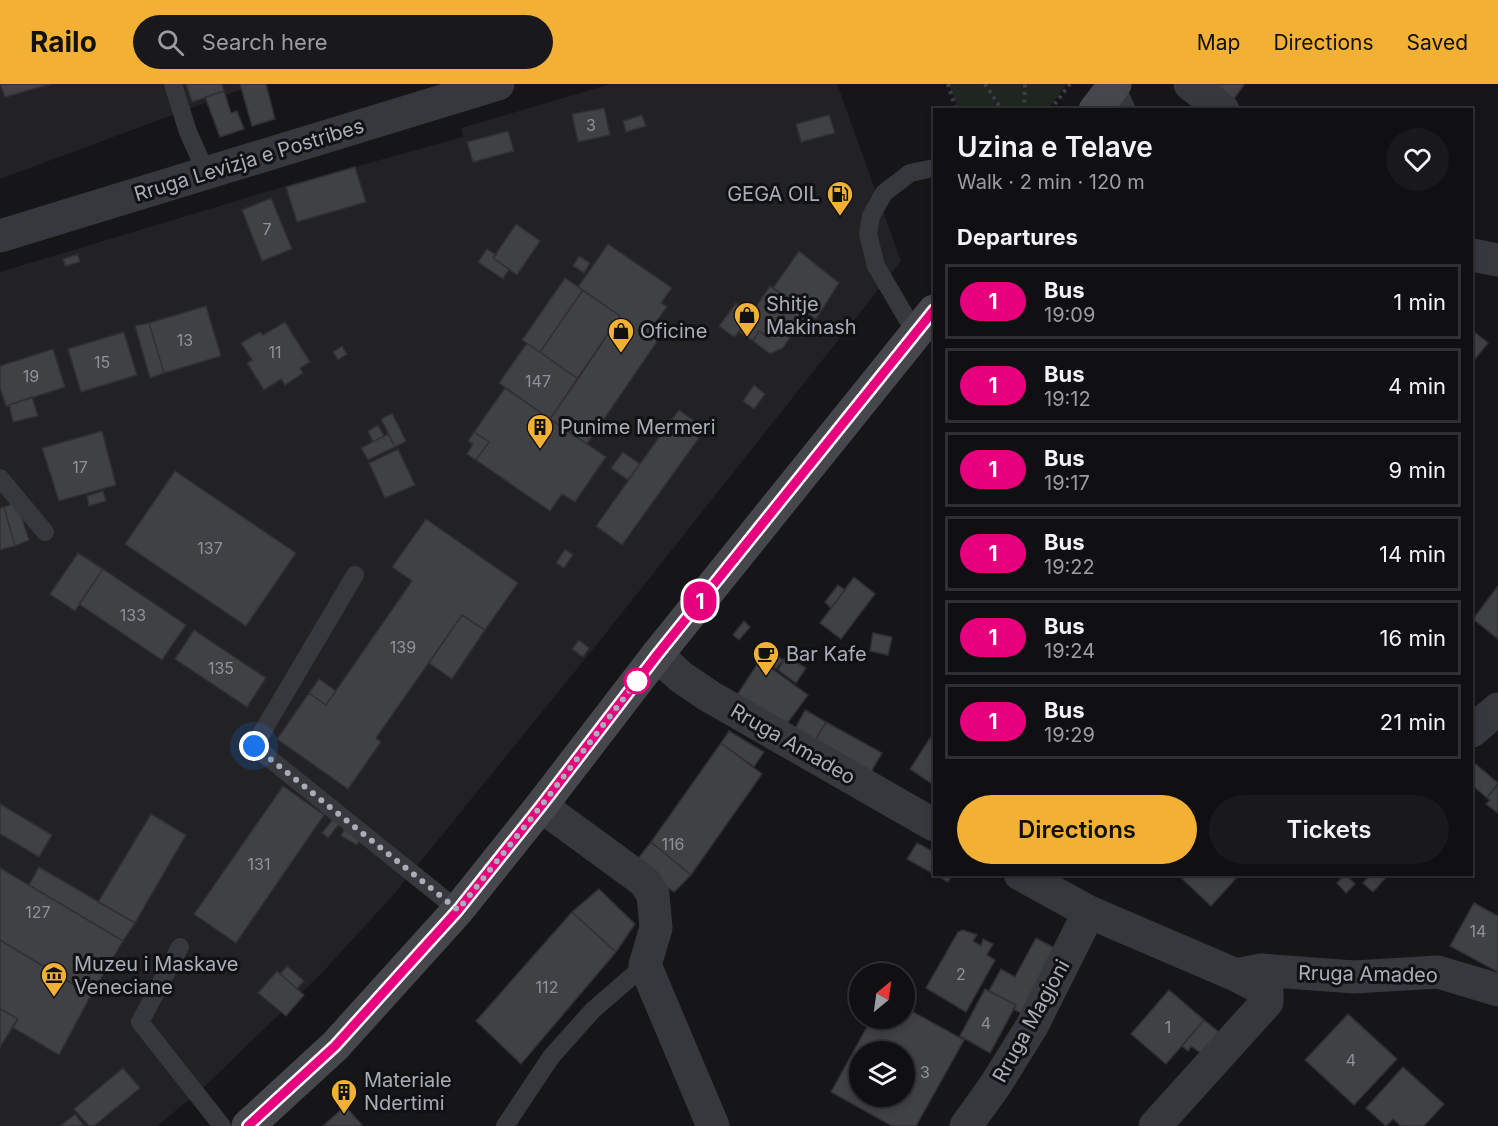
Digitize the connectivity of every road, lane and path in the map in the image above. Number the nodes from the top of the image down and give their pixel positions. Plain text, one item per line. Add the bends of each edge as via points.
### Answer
1 (173, 84) edge
2 (498, 84) edge
3 (948, 84) edge
4 (985, 84) edge
5 (1025, 84) edge
6 (1070, 84) edge
7 (1115, 84) edge
8 (1190, 84) edge
9 (955, 108) edge
10 (1001, 108) edge
11 (1024, 108) edge
12 (1052, 108) edge
13 (1097, 108) edge
14 (1126, 108) edge
15 (1220, 108) edge
16 (933, 168) edge
17 (206, 172) junction
18 (0, 236) edge
19 (1473, 255) edge
20 (1498, 260) edge
21 (929, 319) edge
22 (0, 478) edge
23 (45, 532) dead end
24 (355, 575) dead end
25 (657, 655) junction
26 (1498, 709) edge
27 (1473, 730) edge
28 (541, 806) junction
29 (933, 824) edge
30 (1024, 876) edge
31 (458, 910) junction
32 (1089, 912) junction
33 (180, 947) dead end
34 (645, 965) junction
35 (1236, 975) junction
36 (1498, 990) edge
37 (222, 1126) edge
38 (248, 1126) edge
39 (505, 1126) edge
40 (713, 1126) edge
41 (966, 1126) edge
42 (1155, 1126) edge

1 - 17 lane
2 - 17 street, Rruga Levizja e Postribes
3 - 9 path
4 - 10 path
5 - 11 path
6 - 12 path
7 - 13 main road
7 - 14 lane
8 - 15 street
16 - 21 lane via 910,173 884,193 876,204 868,234 876,266
17 - 18 street, Rruga Levizja e Postribes
19 - 20 street
21 - 25 main road
22 - 23 lane
24 - 31 lane via 254,746
25 - 28 main road
25 - 29 street, Rruga Amadeo via 709,696
26 - 27 street
28 - 31 main road
28 - 34 street via 645,882 653,895 656,928
30 - 32 street
31 - 38 main road via 335,1046
32 - 35 street
32 - 41 street, Rruga Magjoni via 1032,1026
33 - 37 lane via 140,1022
34 - 39 lane via 593,1010 551,1057
34 - 40 street
35 - 36 street, Rruga Amadeo via 1261,970 1354,977 1438,972
35 - 42 street via 1267,991 1267,1002

